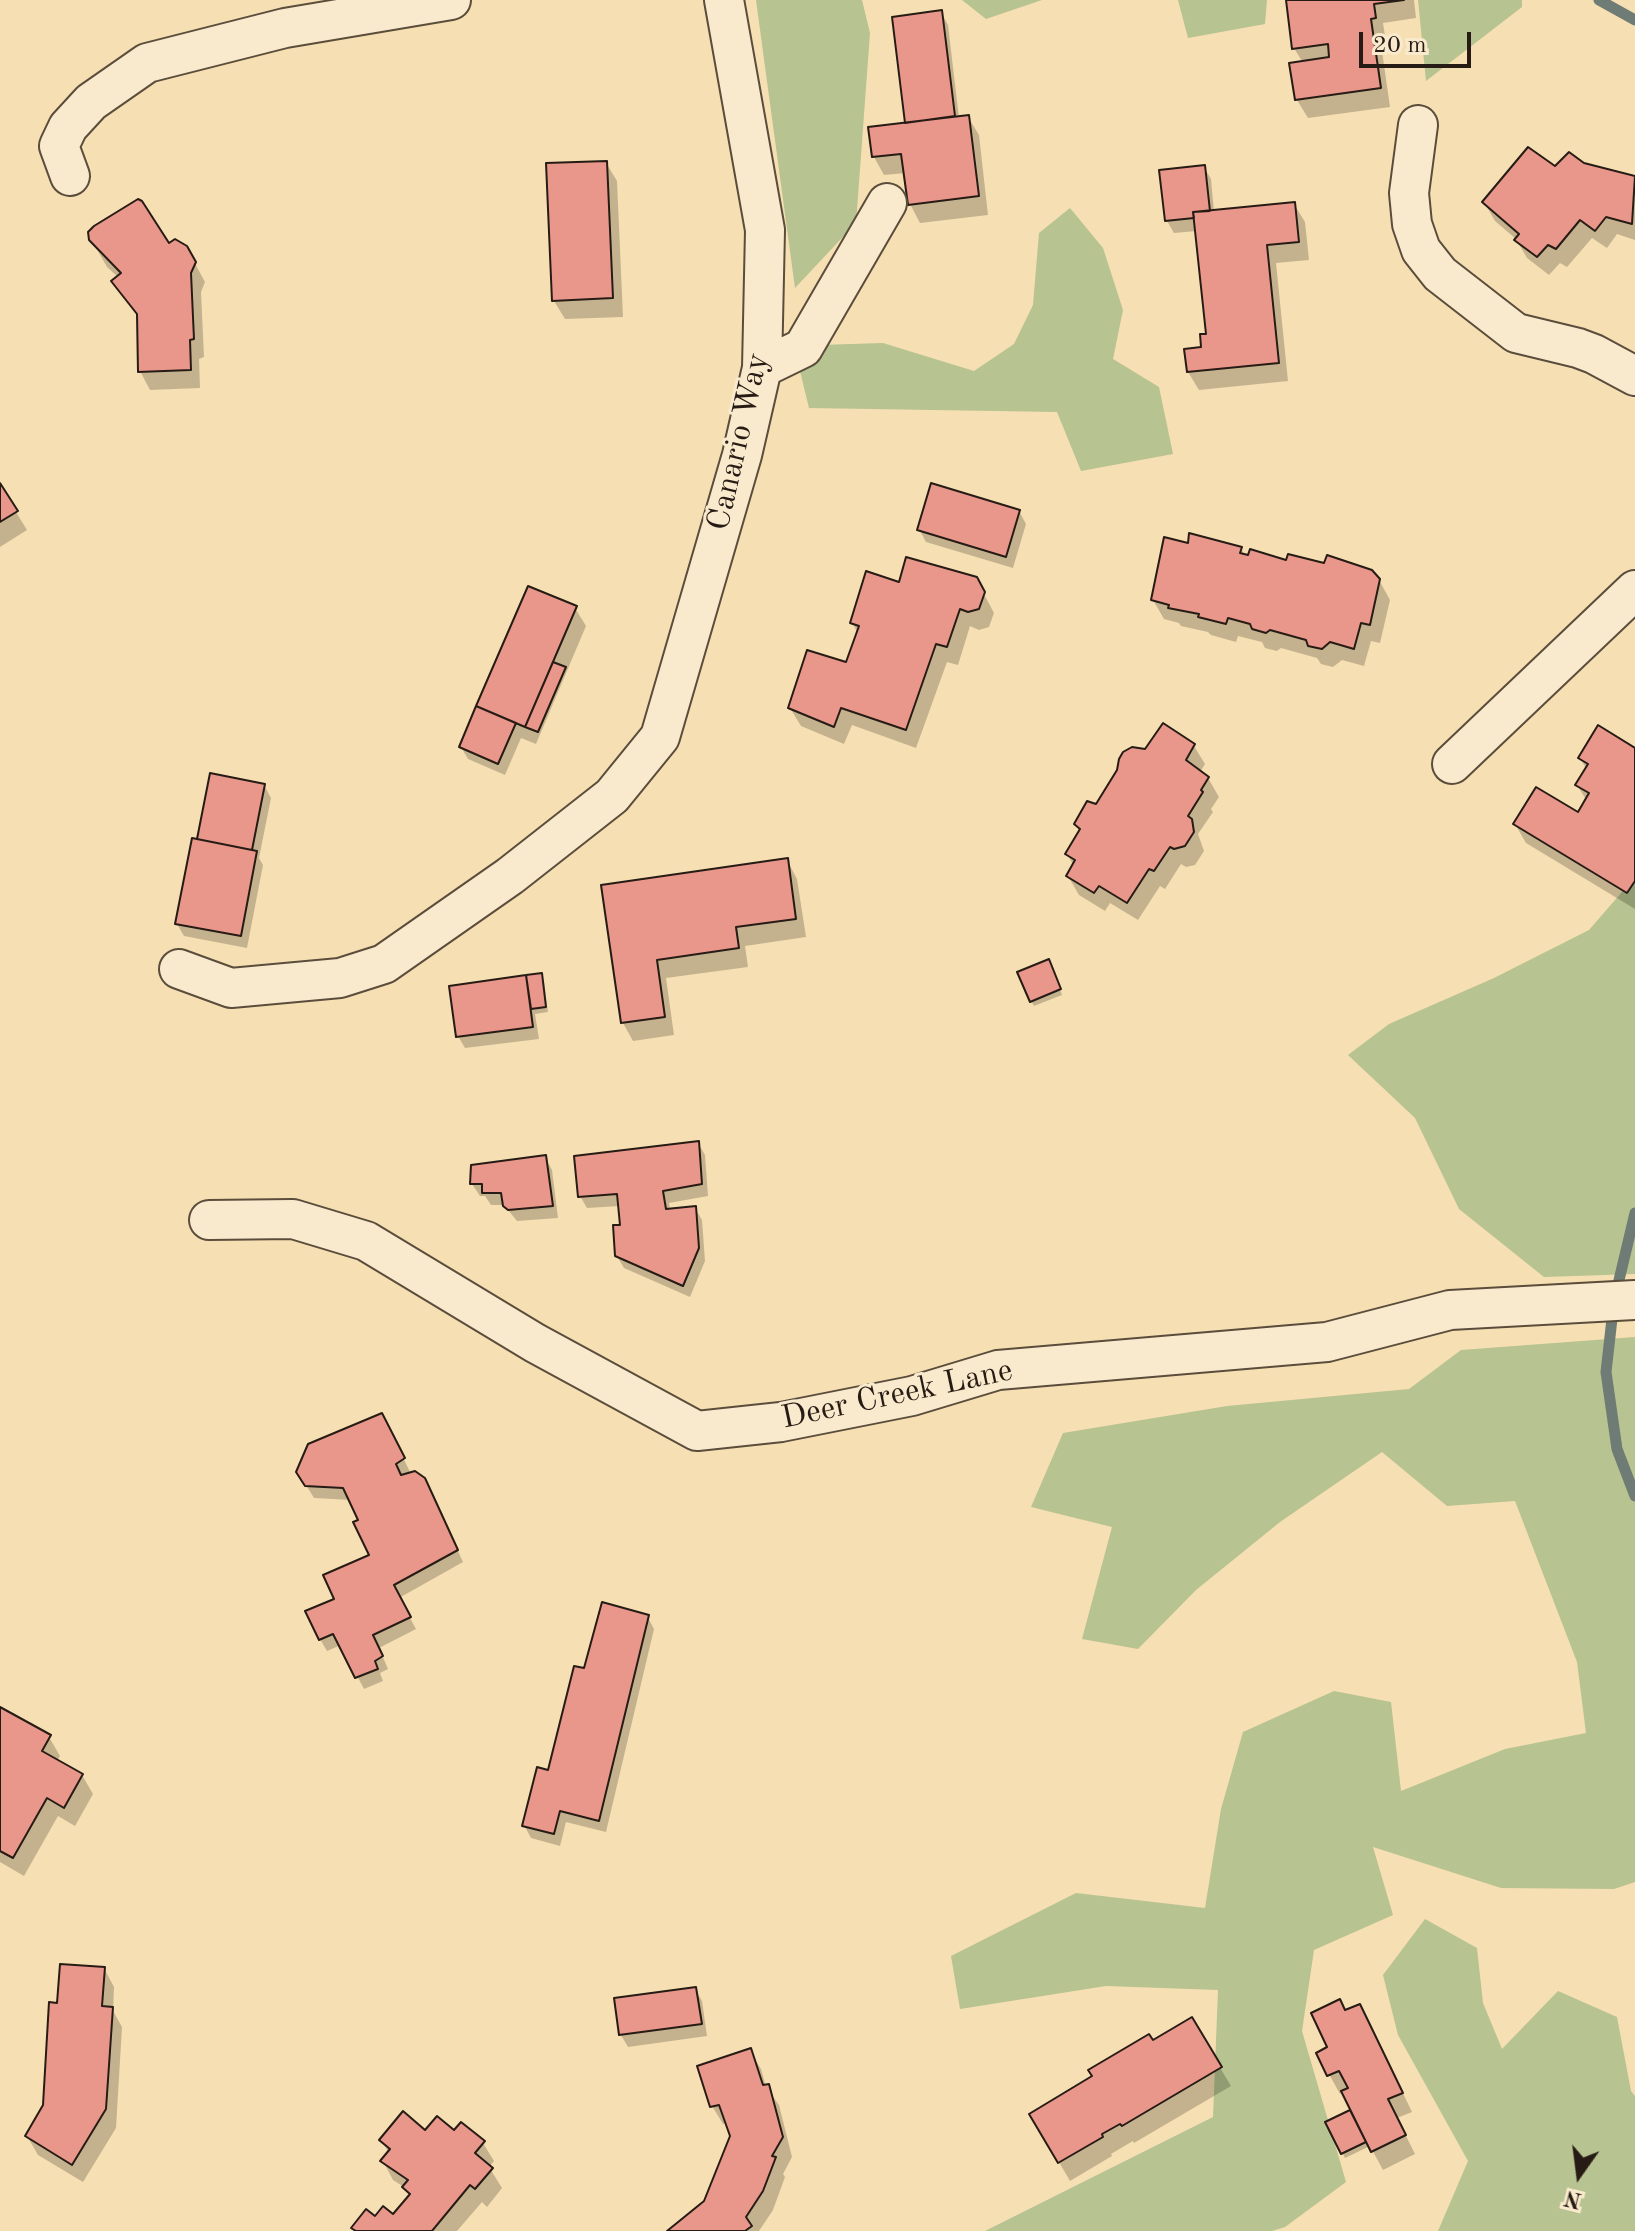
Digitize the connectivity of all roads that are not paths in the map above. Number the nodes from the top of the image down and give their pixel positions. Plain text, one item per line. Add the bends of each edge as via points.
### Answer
1 (451, 0) edge
2 (724, 0) edge
3 (1418, 125) dead end
4 (70, 176) dead end
5 (887, 203) dead end
6 (762, 368) junction
7 (1635, 376) edge
8 (1635, 590) edge
9 (1452, 764) dead end
10 (179, 969) dead end
11 (209, 1220) dead end
12 (1635, 1300) edge

1 - 4 street via 285,28 147,63 91,102 68,127 59,146
2 - 6 street, Canario Way via 765,230
3 - 7 street via 1409,193 1412,224 1421,250 1440,274 1516,333 1578,348
5 - 6 street via 803,348
6 - 10 street, Canario Way via 660,737 612,796 384,964 340,978 231,988
8 - 9 street
11 - 12 street, Deer Creek Lane via 293,1219 366,1241 535,1343 697,1431 781,1422 912,1396 998,1370 1327,1342 1450,1310

